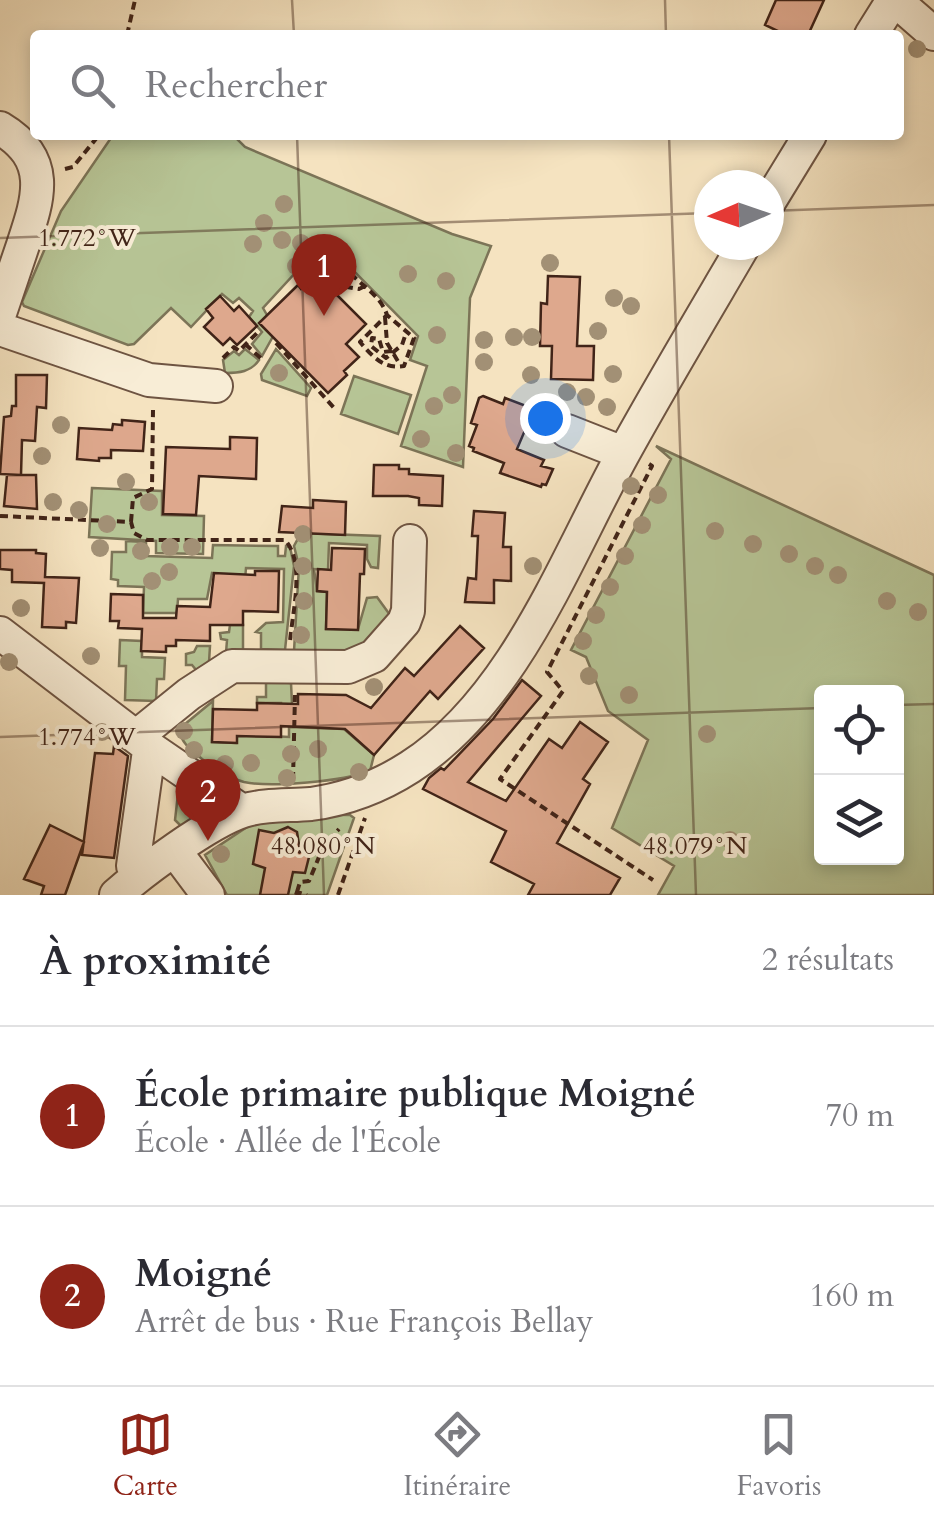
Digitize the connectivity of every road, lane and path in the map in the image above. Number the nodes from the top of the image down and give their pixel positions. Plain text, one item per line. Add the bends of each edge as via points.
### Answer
1 (135, 0) edge
2 (894, 0) edge
3 (128, 30) edge
4 (874, 30) edge
5 (934, 34) edge
6 (0, 128) edge
7 (95, 140) edge
8 (807, 140) edge
9 (38, 175) junction
10 (784, 177) edge
11 (735, 260) edge
12 (365, 286) junction
13 (0, 313) edge
14 (386, 316) junction
15 (405, 328) junction
16 (0, 329) edge
17 (258, 332) dead end
18 (276, 343) dead end
19 (245, 344) junction
20 (392, 351) junction
21 (264, 361) dead end
22 (399, 363) dead end
23 (154, 380) junction
24 (208, 385) joint
25 (335, 409) dead end
26 (567, 432) dead end
27 (623, 454) junction
28 (0, 516) edge
29 (131, 522) junction
30 (410, 541) dead end
31 (0, 633) edge
32 (295, 665) junction
33 (295, 703) dead end
34 (145, 743) junction
35 (352, 796) junction
36 (293, 805) junction
37 (242, 812) junction
38 (175, 851) junction
39 (652, 880) dead end
40 (127, 885) edge
41 (297, 893) edge
42 (208, 895) edge
43 (307, 895) edge
44 (338, 895) edge

1 - 3 path
2 - 4 street
2 - 5 street
6 - 9 street via 30,155
7 - 9 path via 73,166
8 - 10 street
9 - 13 street via 39,196
11 - 27 street
12 - 12 path via 342,262 335,268 348,288
12 - 14 path
14 - 15 path
14 - 15 path via 360,342 376,360 404,366 414,338
14 - 20 path
15 - 20 path via 405,342
16 - 23 street
17 - 19 path
18 - 25 path
19 - 21 path
19 - 24 path via 239,351 234,347
20 - 20 path via 383,352 372,338 382,357
20 - 22 path
23 - 24 street
23 - 29 path via 152,489 132,498
26 - 27 street
27 - 35 street via 502,674 413,765
27 - 39 path via 652,466 548,672 563,690 500,778
28 - 29 path
29 - 32 path via 134,533 148,540 285,540 296,566 289,647
30 - 32 street via 408,610 374,656 348,666
31 - 34 street
32 - 34 street via 232,666 188,694
33 - 36 path
34 - 37 street
34 - 40 street
35 - 36 street
35 - 41 path via 347,820
35 - 44 path via 365,817
36 - 37 street
37 - 38 street
38 - 40 street
38 - 42 street
41 - 43 path

